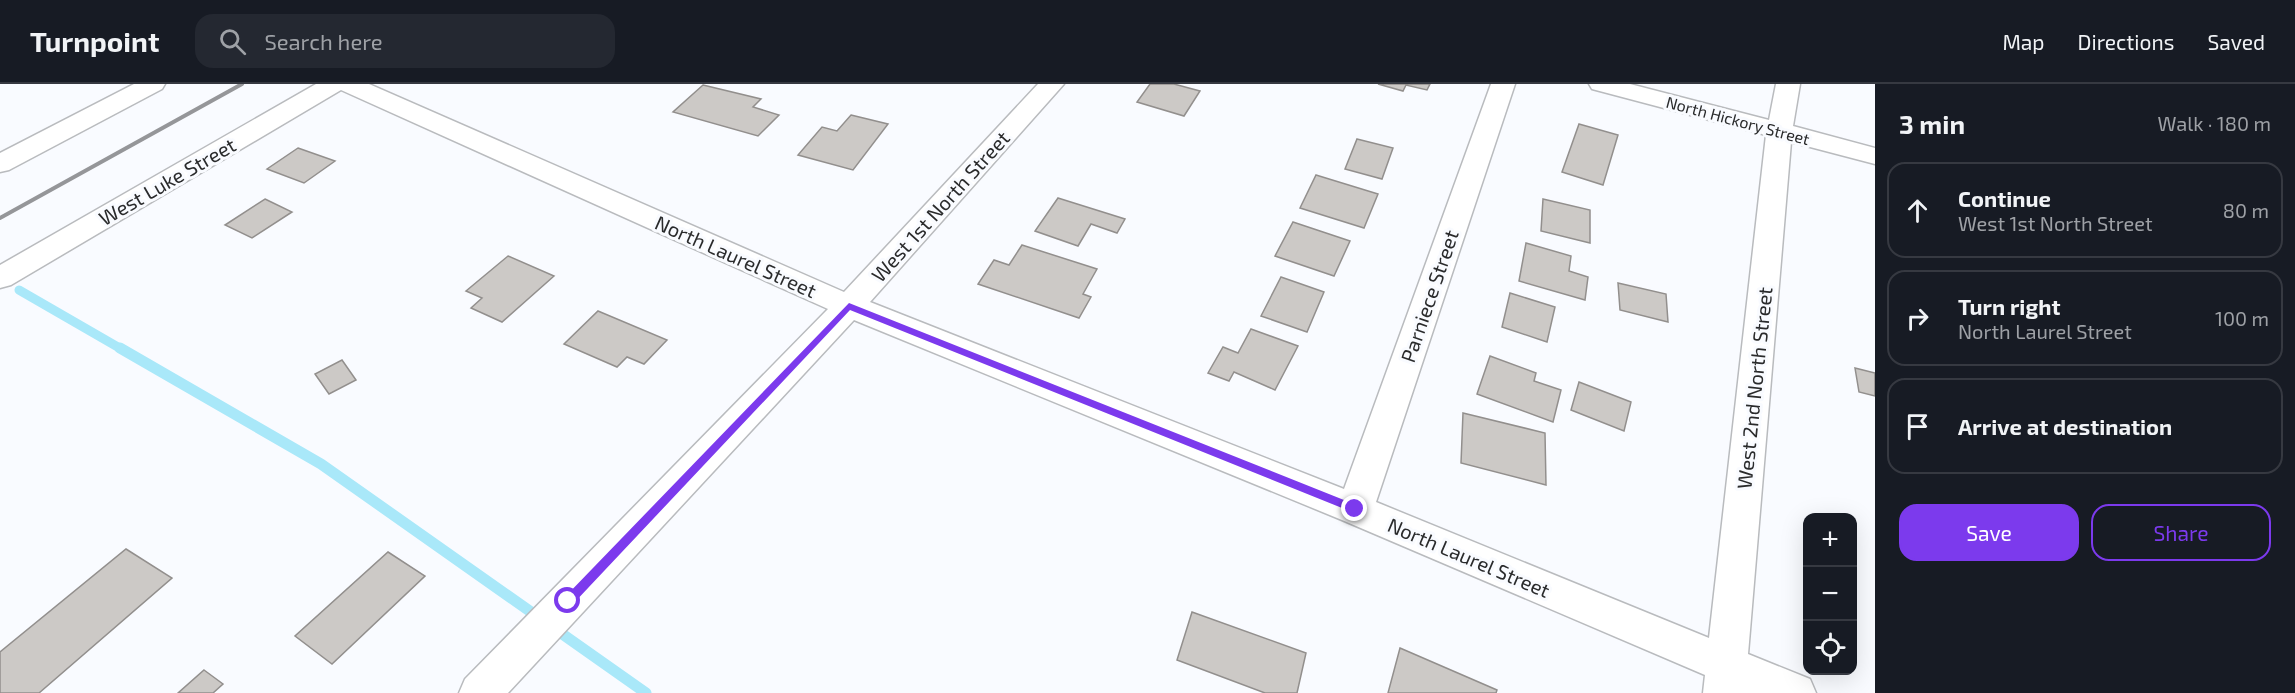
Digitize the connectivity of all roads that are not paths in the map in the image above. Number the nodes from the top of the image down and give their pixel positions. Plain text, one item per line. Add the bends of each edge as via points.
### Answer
1 (153, 84) edge
2 (334, 84) edge
3 (348, 84) edge
4 (1052, 84) edge
5 (1503, 84) edge
6 (1601, 84) edge
7 (1788, 84) edge
8 (1779, 131) junction
9 (1875, 156) edge
10 (0, 164) edge
11 (0, 278) edge
12 (849, 306) junction
13 (1355, 509) junction
14 (1726, 679) edge
15 (480, 693) edge
16 (1795, 693) edge

1 - 10 street
2 - 11 street, West Luke Street
3 - 12 street, North Laurel Street
4 - 12 street, West 1st North Street
5 - 13 street, Parniece Street
6 - 8 street, North Hickory Street
7 - 8 street, West 2nd North Street
8 - 9 street, North Hickory Street
8 - 14 street, West 2nd North Street
12 - 13 street, North Laurel Street
12 - 15 street, West 1st North Street
13 - 14 street, North Laurel Street
14 - 16 street, North Laurel Street

